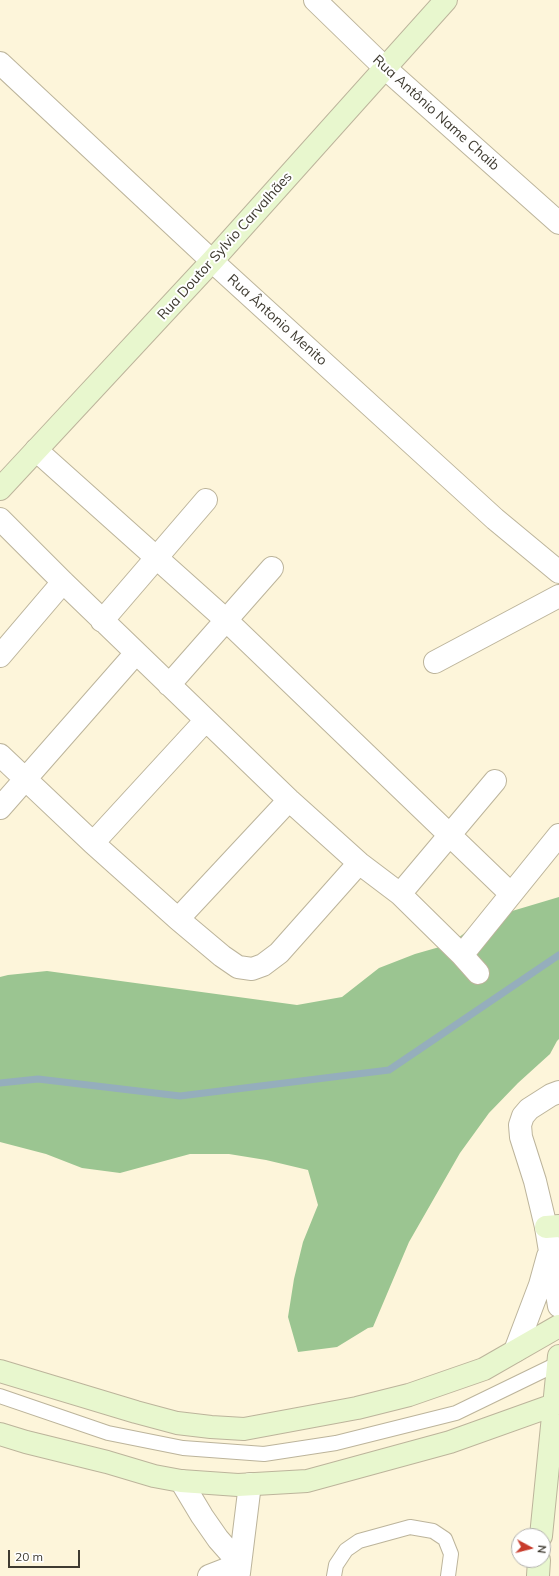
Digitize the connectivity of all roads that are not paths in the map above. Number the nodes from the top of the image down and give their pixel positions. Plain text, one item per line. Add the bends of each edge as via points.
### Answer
1 (315, 0) edge
2 (446, 0) edge
3 (0, 63) edge
4 (385, 68) junction
5 (559, 223) edge
6 (212, 261) junction
7 (36, 450) junction
8 (0, 489) edge
9 (206, 500) dead end
10 (0, 519) edge
11 (157, 557) junction
12 (272, 568) dead end
13 (559, 572) edge
14 (63, 582) junction
15 (559, 596) edge
16 (102, 620) junction
17 (226, 620) junction
18 (136, 653) junction
19 (0, 656) edge
20 (435, 662) dead end
21 (169, 685) junction
22 (206, 720) junction
23 (0, 755) edge
24 (27, 779) junction
25 (495, 781) dead end
26 (289, 800) junction
27 (0, 808) edge
28 (449, 835) junction
29 (559, 835) edge
30 (93, 843) junction
31 (359, 863) junction
32 (400, 894) junction
33 (511, 894) junction
34 (178, 919) junction
35 (462, 955) junction
36 (478, 973) dead end
37 (559, 1092) edge
38 (553, 1226) edge
39 (550, 1251) junction
40 (559, 1306) edge
41 (559, 1326) edge
42 (515, 1351) junction
43 (559, 1361) edge
44 (0, 1371) edge
45 (0, 1396) edge
46 (556, 1404) edge
47 (0, 1434) edge
48 (181, 1481) junction
49 (250, 1484) junction
50 (542, 1528) edge
51 (239, 1570) edge
52 (210, 1576) edge
53 (334, 1576) edge
54 (448, 1576) edge

1 - 4 street, Rua Antônio Name Chaib
2 - 4 street, Rua Doutor Sylvio Carvalhães
3 - 6 street, Rua Ântonio Menito
4 - 5 street, Rua Antônio Name Chaib
4 - 6 street, Rua Doutor Sylvio Carvalhães
6 - 7 street, Rua Doutor Sylvio Carvalhães
6 - 13 street, Rua Ântonio Menito via 495,519
7 - 8 street, Rua Doutor Sylvio Carvalhães
7 - 11 street
9 - 11 street
10 - 14 street
11 - 16 street
11 - 17 street
12 - 17 street
14 - 16 street
14 - 19 street
15 - 20 street
16 - 18 street
17 - 21 street
17 - 28 street
18 - 21 street
18 - 24 street
21 - 22 street
22 - 26 street
22 - 30 street
23 - 24 street
24 - 27 street
24 - 30 street
25 - 28 street
26 - 31 street
26 - 34 street
28 - 32 street
28 - 33 street
29 - 33 street
30 - 34 street
31 - 32 street
31 - 34 street via 279,953 263,965 252,969 238,967
32 - 35 street
33 - 35 street
35 - 36 street
37 - 38 street via 529,1109 520,1125 521,1137 535,1181
38 - 39 street
39 - 40 street
39 - 42 street via 538,1292
41 - 42 street
42 - 44 street via 484,1369 409,1395 357,1408 244,1429 177,1423
43 - 45 lane via 456,1413 336,1443 264,1454 183,1448 108,1433
43 - 46 street
46 - 49 street via 450,1442 307,1481
46 - 50 street
47 - 48 street
48 - 49 street
48 - 51 street
49 - 51 street
51 - 52 street
53 - 54 lane via 336,1565 346,1550 359,1541 410,1527 433,1531 445,1539 451,1554

